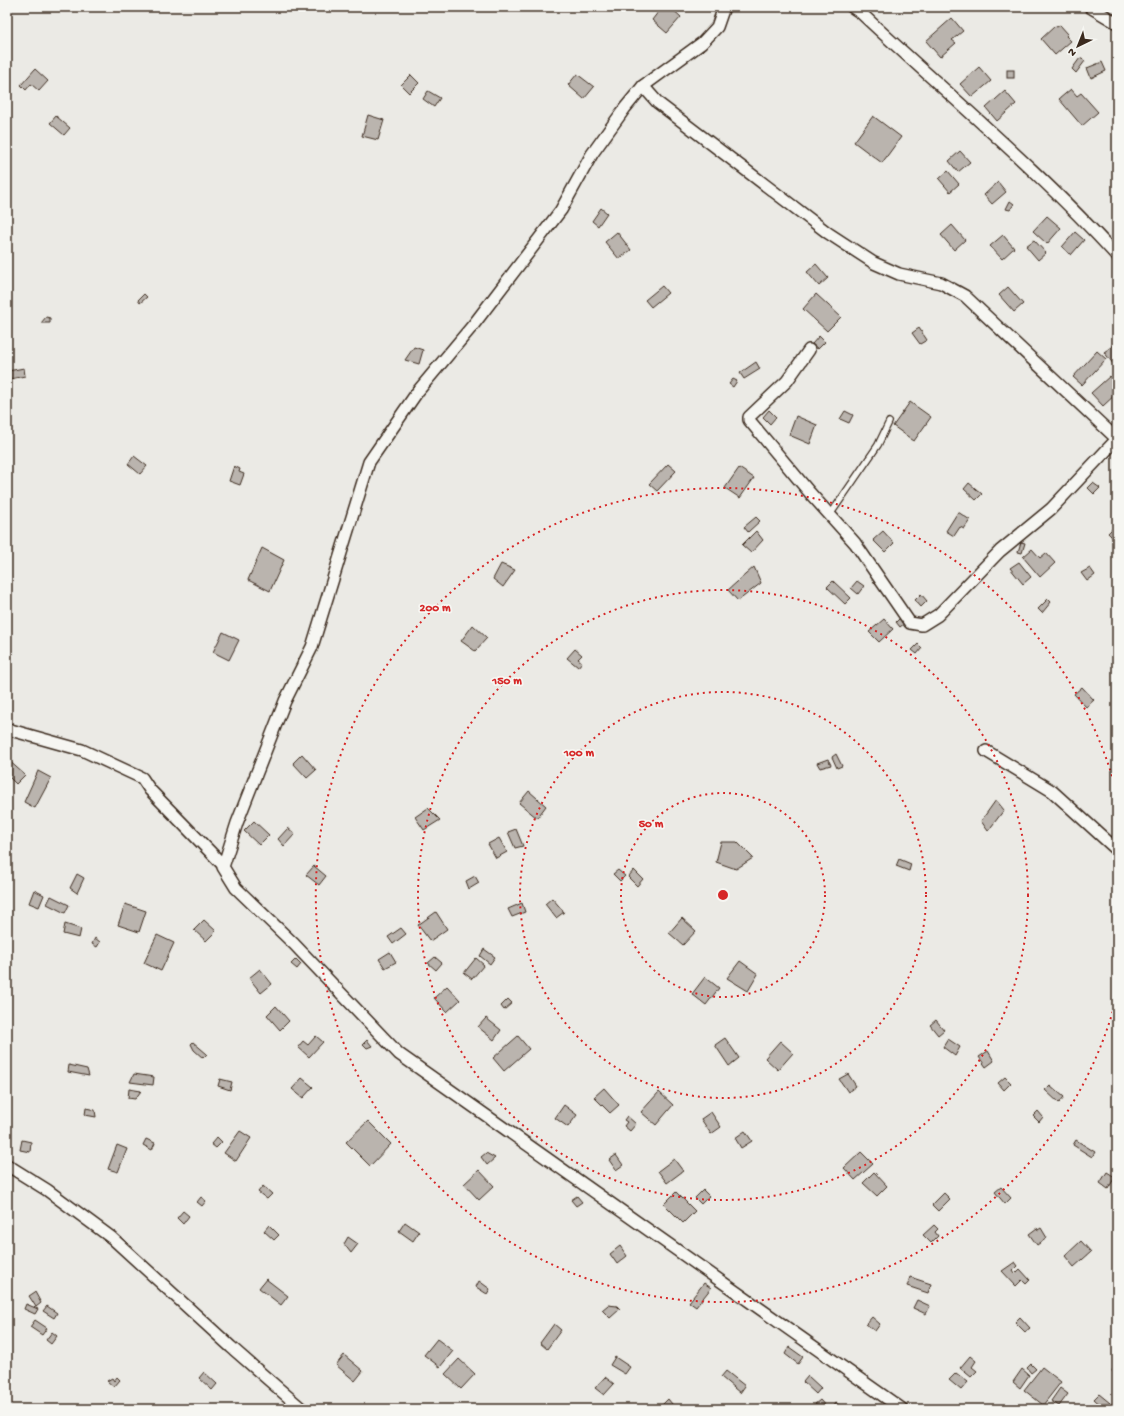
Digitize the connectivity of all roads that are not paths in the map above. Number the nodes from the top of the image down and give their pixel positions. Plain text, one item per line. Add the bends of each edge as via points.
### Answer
1 (724, 7) edge
2 (852, 7) edge
3 (1090, 7) edge
4 (1117, 23) edge
5 (643, 86) junction
6 (1117, 256) edge
7 (809, 350) dead end
8 (889, 422) dead end
9 (1117, 439) edge
10 (830, 515) junction
11 (7, 729) edge
12 (986, 751) dead end
13 (1117, 850) edge
14 (223, 865) junction
15 (7, 1165) edge
16 (302, 1409) edge
17 (902, 1409) edge

1 - 5 street via 718,27 702,43
2 - 6 street via 1030,168
3 - 4 street
5 - 9 street via 658,103 828,233 874,264 899,274 942,283 965,296
5 - 14 street via 592,154 560,210 474,324 418,391 369,462 312,647 285,700
7 - 10 street via 787,381 749,417 749,420
8 - 10 lane via 878,445
9 - 10 street via 1051,509 1000,552 938,615 922,625 910,623 855,543
11 - 14 street via 82,750 142,778 150,790
12 - 13 street via 1052,791
14 - 17 street via 236,888 299,949 399,1054
15 - 16 street via 47,1190 112,1238

